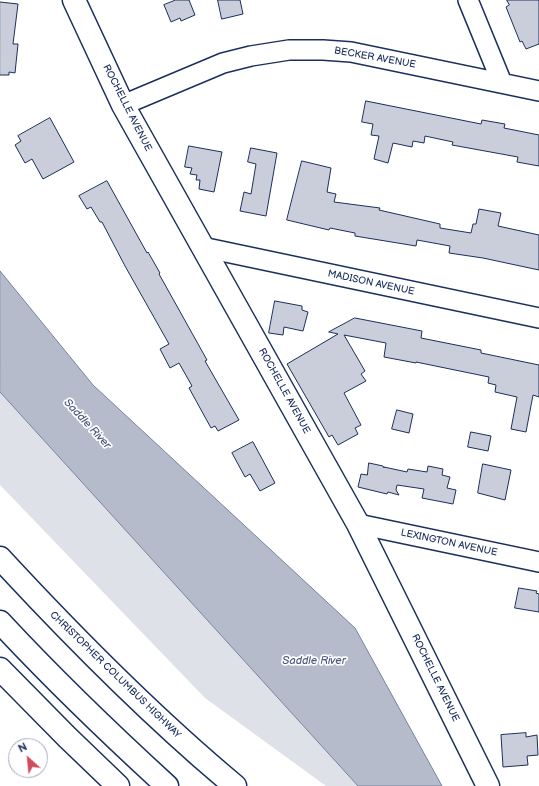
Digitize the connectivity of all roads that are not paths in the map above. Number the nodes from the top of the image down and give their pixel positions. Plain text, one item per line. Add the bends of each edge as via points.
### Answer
1 (74, 0) edge
2 (468, 0) edge
3 (502, 83) junction
4 (539, 91) edge
5 (123, 105) junction
6 (202, 247) junction
7 (539, 318) edge
8 (358, 524) junction
9 (0, 558) edge
10 (539, 562) edge
11 (0, 622) edge
12 (0, 669) edge
13 (118, 786) edge
14 (167, 786) edge
15 (235, 786) edge
16 (488, 786) edge

1 - 5 main road, ROCHELLE AVENUE
2 - 3 street
3 - 4 street, BECKER AVENUE
3 - 5 street, BECKER AVENUE via 351,52 289,50 223,63
5 - 6 main road, ROCHELLE AVENUE
6 - 7 street, MADISON AVENUE
6 - 8 main road, ROCHELLE AVENUE
8 - 10 street, LEXINGTON AVENUE
8 - 16 main road, ROCHELLE AVENUE
9 - 15 main road, CHRISTOPHER COLUMBUS HIGHWAY via 126,689 196,754
11 - 14 main road via 96,720
12 - 13 main road

